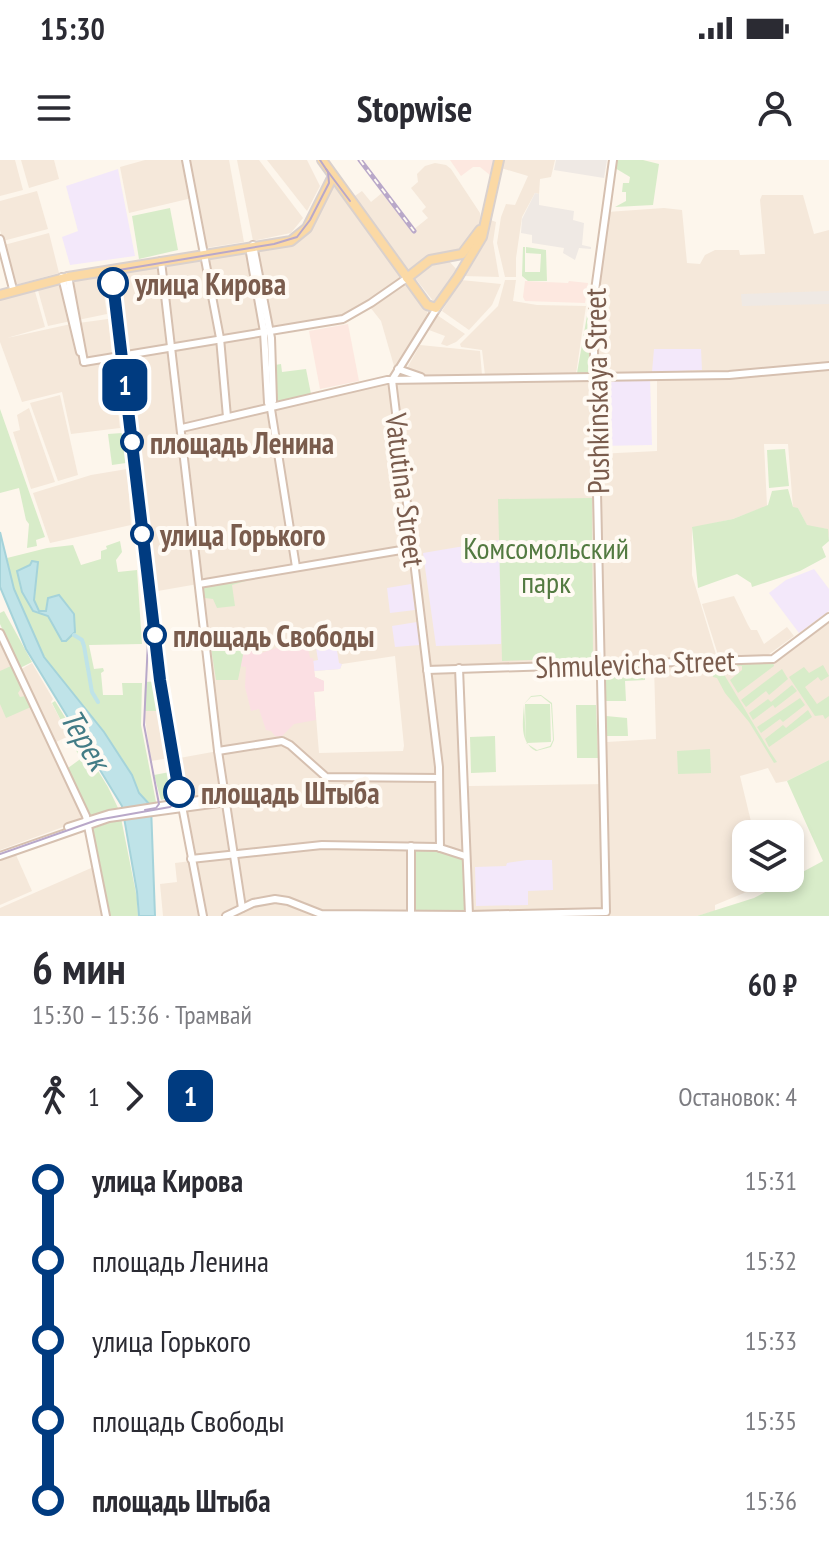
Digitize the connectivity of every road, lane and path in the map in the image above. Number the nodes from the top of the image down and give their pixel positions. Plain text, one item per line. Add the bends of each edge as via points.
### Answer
1 (186, 160) edge
2 (319, 160) edge
3 (499, 160) edge
4 (613, 160) edge
5 (332, 181) junction
6 (480, 235) junction
7 (0, 239) edge
8 (251, 247) junction
9 (204, 255) junction
10 (161, 262) junction
11 (65, 276) junction
12 (407, 278) junction
13 (13, 289) junction
14 (0, 294) edge
15 (427, 305) junction
16 (437, 307) junction
17 (430, 319) junction
18 (267, 332) junction
19 (220, 338) junction
20 (172, 347) junction
21 (829, 366) edge
22 (398, 369) junction
23 (594, 377) junction
24 (427, 379) junction
25 (392, 380) junction
26 (270, 407) junction
27 (227, 417) junction
28 (182, 428) junction
29 (413, 548) junction
30 (296, 567) junction
31 (199, 584) junction
32 (829, 617) edge
33 (0, 633) edge
34 (601, 664) junction
35 (459, 668) junction
36 (427, 670) junction
37 (218, 751) junction
38 (439, 778) junction
39 (247, 793) dead end
40 (225, 799) junction
41 (182, 805) junction
42 (88, 822) junction
43 (440, 844) junction
44 (411, 846) junction
45 (0, 854) edge
46 (233, 855) junction
47 (465, 856) junction
48 (191, 859) junction
49 (242, 908) junction
50 (411, 915) edge
51 (469, 915) edge
52 (106, 916) edge
53 (203, 916) edge
54 (226, 916) edge

1 - 9 main road
2 - 5 main road
3 - 6 main road, Vatutina Street
4 - 23 main road, Pushkinskaya Street via 594,286
5 - 8 main road via 297,233
5 - 8 main road via 299,237
5 - 12 main road
6 - 12 main road via 458,257 433,258
6 - 16 main road, Vatutina Street
7 - 13 main road
8 - 9 main road
8 - 18 main road
9 - 10 main road
9 - 19 main road
10 - 11 main road
10 - 20 main road
11 - 13 main road
11 - 14 main road
11 - 20 main road via 84,362
12 - 15 main road
12 - 18 main road via 343,319
13 - 14 main road
15 - 16 main road
15 - 17 main road
16 - 17 main road, Vatutina Street
17 - 22 main road, Vatutina Street
18 - 19 main road
18 - 26 main road
19 - 20 main road
19 - 27 main road
20 - 28 main road
21 - 23 main road via 729,375
22 - 24 main road
22 - 25 main road, Vatutina Street
23 - 24 main road
23 - 34 main road, Pushkinskaya Street
24 - 25 main road
25 - 26 main road
25 - 29 main road, Vatutina Street
26 - 27 main road
26 - 30 main road
27 - 28 main road
28 - 31 main road
29 - 30 main road
29 - 36 main road, Vatutina Street
30 - 31 main road
31 - 37 main road
32 - 34 main road, Shmulevicha Street via 773,659
33 - 42 main road
34 - 35 main road, Shmulevicha Street
34 - 51 main road, Pushkinskaya Street via 606,912
35 - 36 main road, Shmulevicha Street
35 - 47 main road
36 - 38 main road, Vatutina Street
37 - 38 main road via 282,741 326,777
37 - 40 main road
38 - 43 main road, Vatutina Street
39 - 40 main road via 269,791 271,796
40 - 41 main road
40 - 46 main road
41 - 42 main road
41 - 48 main road
42 - 45 main road
42 - 52 main road
43 - 44 main road
43 - 47 main road
44 - 46 main road via 321,845
44 - 50 main road
46 - 48 main road
46 - 49 main road
47 - 51 main road
48 - 53 main road
49 - 50 main road via 280,899 319,914
49 - 54 main road
50 - 51 main road

